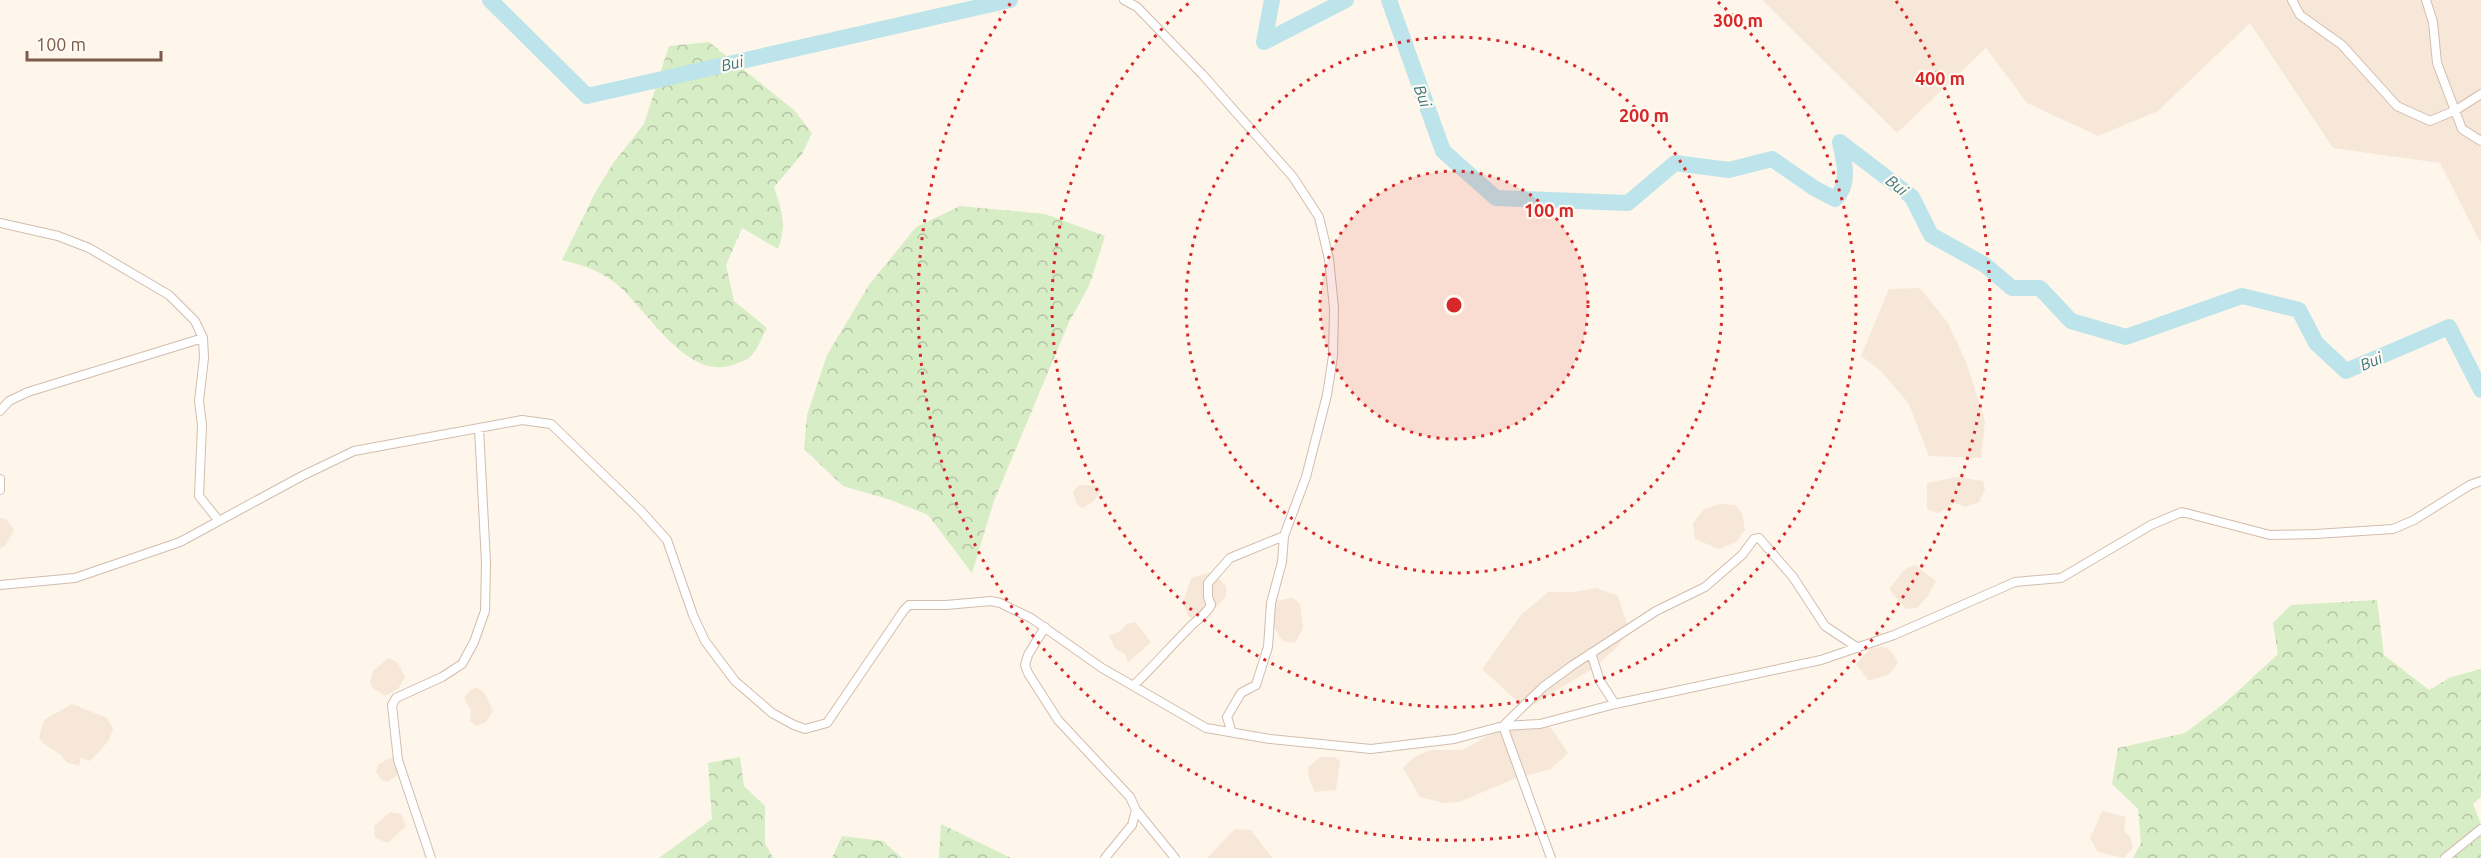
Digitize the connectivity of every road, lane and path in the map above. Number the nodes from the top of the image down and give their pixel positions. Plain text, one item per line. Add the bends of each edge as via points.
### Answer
1 (1124, 0) edge
2 (2292, 0) edge
3 (2426, 0) edge
4 (2481, 94) edge
5 (2456, 110) junction
6 (2481, 141) edge
7 (0, 223) edge
8 (203, 338) junction
9 (0, 411) edge
10 (479, 428) junction
11 (0, 478) edge
12 (2481, 481) edge
13 (0, 489) edge
14 (219, 521) junction
15 (1284, 536) junction
16 (0, 585) edge
17 (1045, 627) junction
18 (1858, 648) junction
19 (1591, 653) junction
20 (1134, 685) junction
21 (1616, 704) junction
22 (1503, 726) junction
23 (1231, 730) junction
24 (1136, 810) junction
25 (2481, 830) edge
26 (431, 858) edge
27 (1105, 858) edge
28 (1174, 858) edge
29 (1551, 858) edge
30 (2445, 858) edge

1 - 15 street via 1137,7 1210,82 1285,168 1319,217 1329,259 1334,308 1333,356 1328,395 1306,477
2 - 5 street via 2300,15 2342,45 2397,105 2430,121
3 - 5 street via 2433,22 2437,63
4 - 5 street
5 - 6 street via 2462,129
7 - 8 street via 75,242 130,271 184,307
8 - 9 street via 28,392 9,401
8 - 14 street via 199,496
10 - 14 street via 354,451
10 - 17 street via 522,420 551,423 565,435 667,540 693,615 721,664 772,713 794,726 805,729 827,723 909,605 996,602
10 - 26 street via 485,611 462,663 396,698 392,705 398,760
11 - 13 street
12 - 18 street via 2393,529 2270,535 2182,512 2151,525 2061,578 2015,582
14 - 16 street via 180,542 75,578
15 - 20 street via 1225,563 1208,583 1211,605 1207,613
15 - 23 street via 1265,658 1256,685 1241,693 1227,717
17 - 20 street via 1102,668
17 - 24 street via 1028,655 1028,673 1058,720 1130,797
18 - 19 street via 1825,626 1793,577 1756,537 1734,563 1705,587 1656,611
18 - 21 street via 1821,660
19 - 21 street via 1600,681
19 - 22 street via 1543,687
20 - 23 street via 1206,728
21 - 22 street via 1540,724
22 - 23 street via 1454,739 1371,749 1270,739
22 - 29 street
24 - 27 street via 1132,825
24 - 28 street
25 - 30 street

